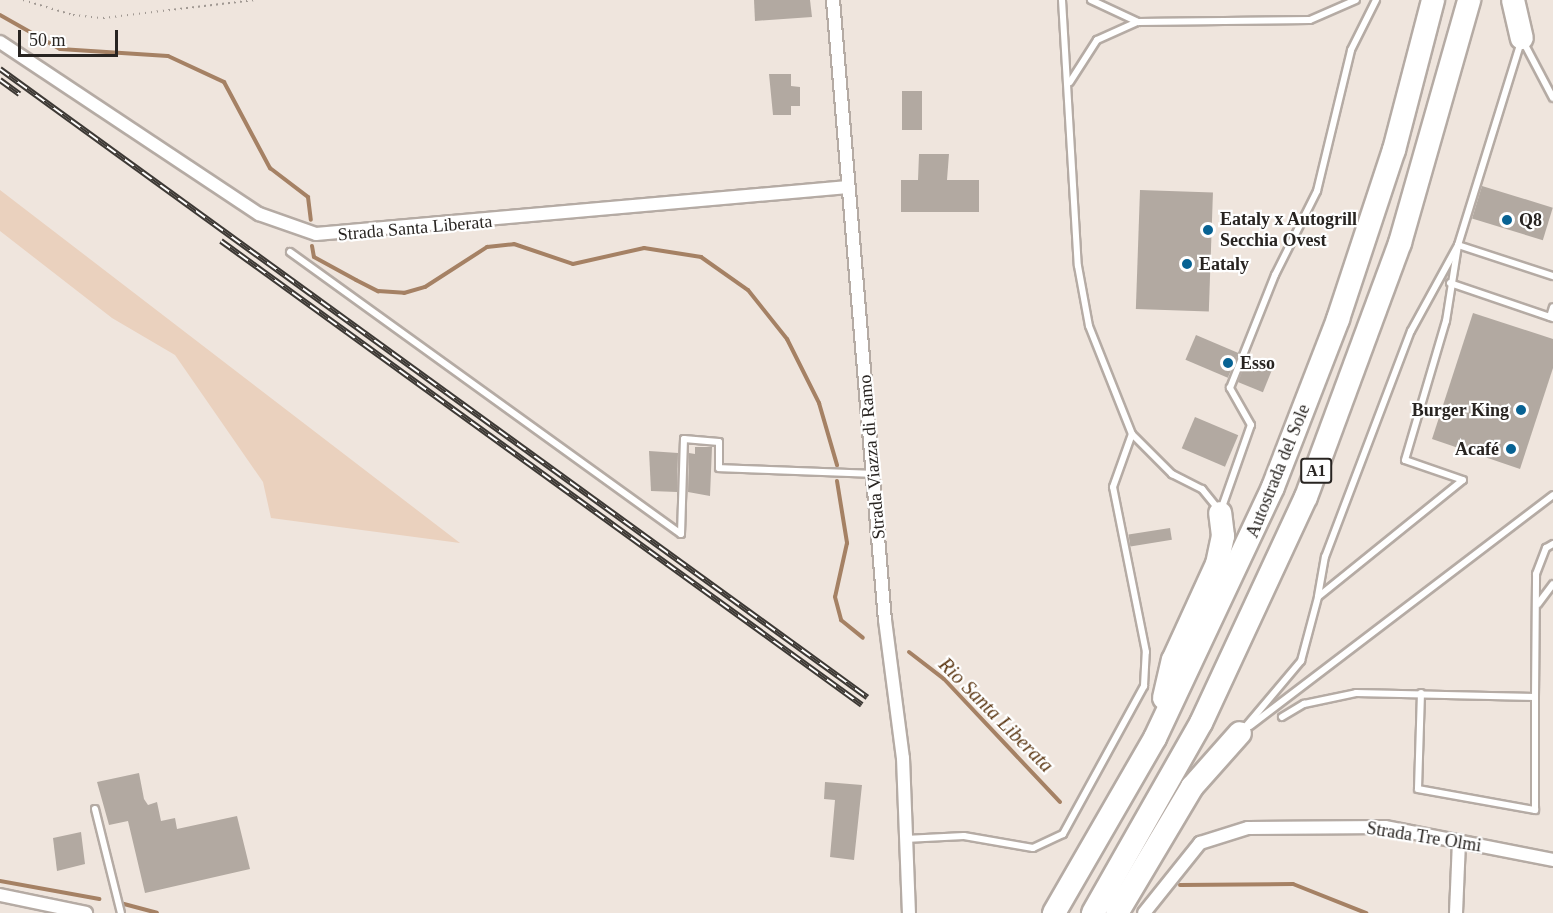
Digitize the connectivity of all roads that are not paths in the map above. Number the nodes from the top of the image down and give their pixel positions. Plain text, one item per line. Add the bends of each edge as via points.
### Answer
1 (833, 0) edge
2 (1062, 0) edge
3 (1091, 0) edge
4 (1356, 0) edge
5 (1376, 0) edge
6 (1433, 0) edge
7 (1469, 0) edge
8 (1513, 0) edge
9 (1138, 22) junction
10 (1522, 38) junction
11 (0, 42) edge
12 (1070, 83) junction
13 (1553, 98) edge
14 (848, 187) junction
15 (1458, 245) junction
16 (290, 252) dead end
17 (1553, 276) edge
18 (1450, 283) junction
19 (1553, 307) edge
20 (1552, 318) edge
21 (1132, 435) junction
22 (873, 474) junction
23 (1553, 495) edge
24 (1220, 513) junction
25 (1553, 544) edge
26 (1553, 584) edge
27 (1318, 597) junction
28 (1537, 605) junction
29 (1421, 693) junction
30 (1535, 697) junction
31 (1282, 717) dead end
32 (1240, 733) junction
33 (1155, 738) junction
34 (95, 809) dead end
35 (904, 839) junction
36 (1459, 842) junction
37 (1553, 860) edge
38 (0, 896) edge
39 (86, 913) edge
40 (121, 913) edge
41 (909, 913) edge
42 (1054, 913) edge
43 (1093, 913) edge
44 (1117, 913) edge
45 (1144, 913) edge
46 (1456, 913) edge

1 - 14 street, Strada Viazza di Ramo
2 - 12 lane
3 - 9 lane
4 - 9 lane via 1310,20
5 - 24 lane via 1351,50 1317,191 1275,275 1230,388 1251,425
6 - 33 highway, Autostrada del Sole / A1 via 1394,150 1338,319 1250,539
7 - 43 highway, Autostrada del Sole / A1 via 1400,243 1306,497 1201,723
8 - 10 highway
9 - 12 lane via 1097,40
10 - 13 lane
10 - 15 lane
11 - 14 street, Strada Santa Liberata via 260,214 316,234
12 - 21 lane via 1078,266 1089,326
14 - 22 street, Strada Viazza di Ramo
15 - 17 lane
15 - 18 lane
15 - 27 lane via 1411,331 1325,557
16 - 22 lane via 681,534 684,439 719,442 719,468
18 - 20 lane
18 - 27 lane via 1446,321 1405,460 1463,480
19 - 20 lane
21 - 24 lane via 1172,474 1202,489
21 - 35 lane via 1113,487 1146,652 1144,686 1063,834 1033,848 964,836
22 - 35 street, Strada Viazza di Ramo via 903,758
23 - 32 lane
24 - 33 highway via 1223,536 1217,564 1173,660
25 - 28 lane via 1546,548 1536,574
26 - 28 lane
27 - 32 lane via 1301,661
28 - 30 lane
29 - 30 lane
29 - 30 lane via 1418,789 1535,810
29 - 31 lane via 1346,695 1305,704
32 - 44 highway via 1192,787
33 - 42 highway, Autostrada del Sole / A1
34 - 40 lane
35 - 41 street, Strada Viazza di Ramo
36 - 37 street, Strada Tre Olmi
36 - 45 street, Strada Tre Olmi via 1385,827 1281,825 1222,832 1187,855
36 - 46 street
38 - 39 street

